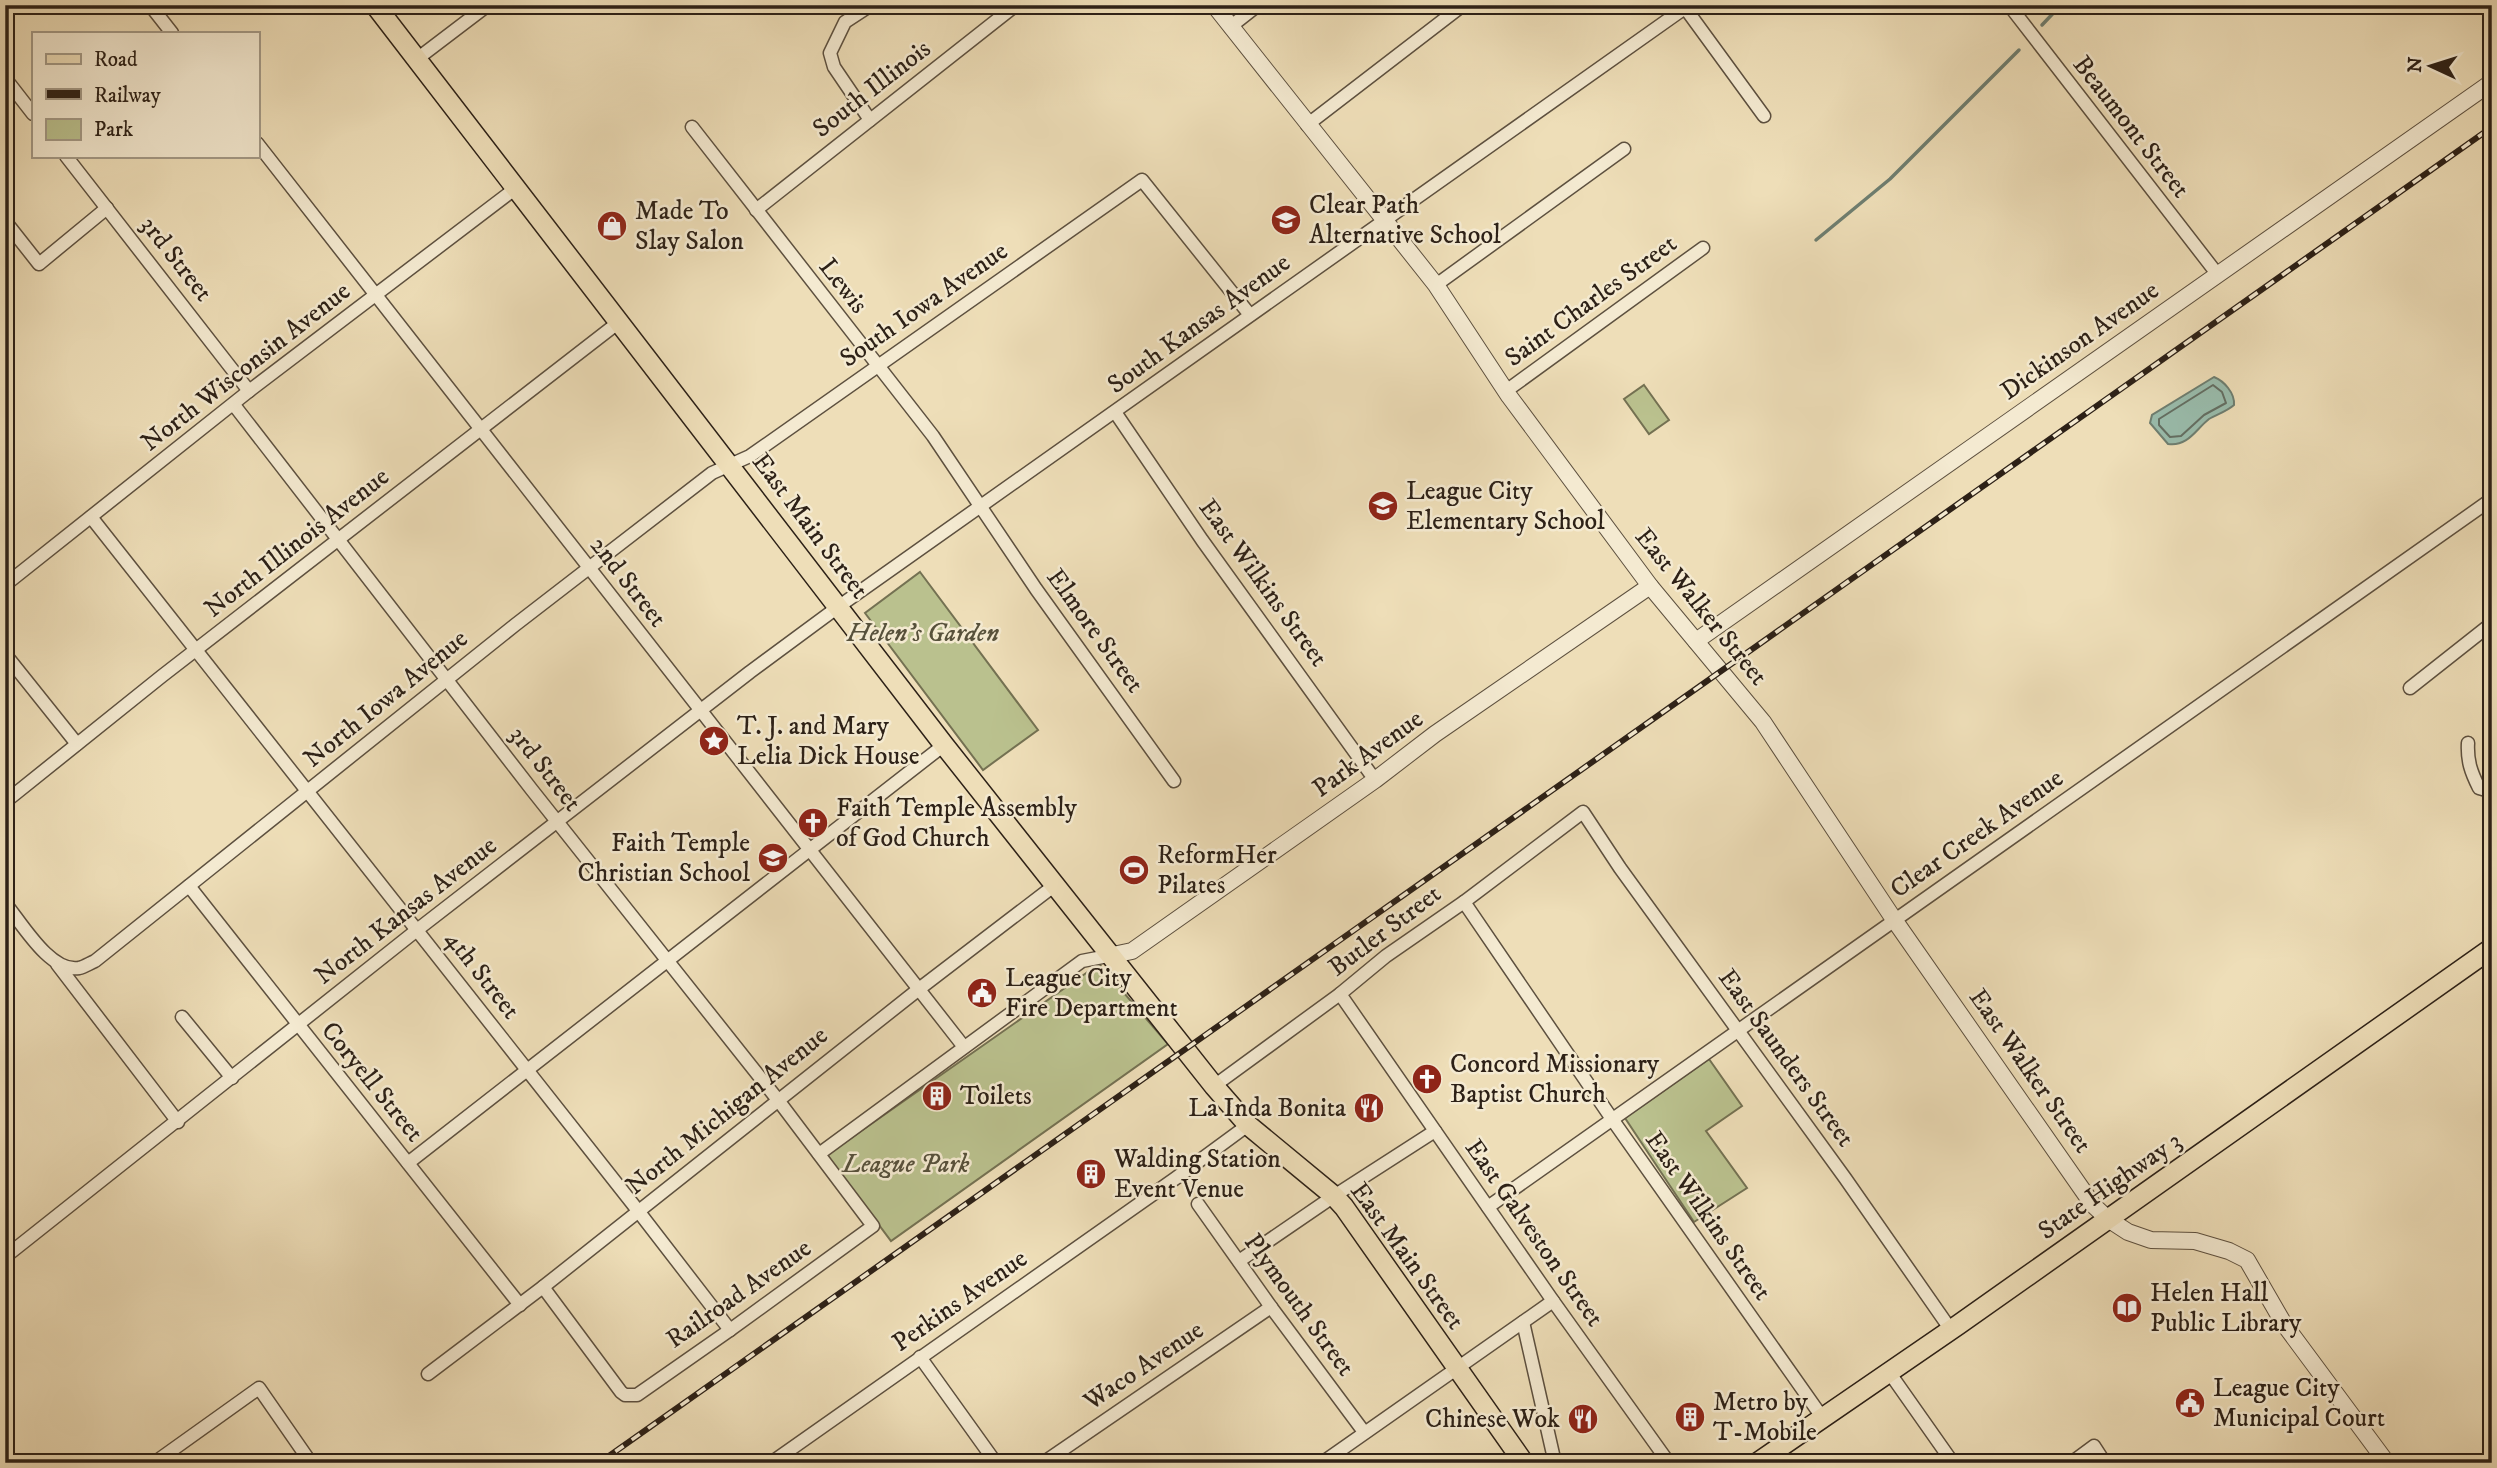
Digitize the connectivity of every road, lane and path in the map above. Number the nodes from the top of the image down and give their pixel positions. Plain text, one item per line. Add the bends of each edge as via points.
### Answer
1 (150, 5) edge
2 (375, 5) edge
3 (488, 5) edge
4 (870, 5) edge
5 (1016, 5) edge
6 (1214, 5) edge
7 (1258, 5) edge
8 (1463, 5) edge
9 (2009, 5) edge
10 (1686, 6) edge
11 (1230, 27) junction
12 (171, 32) edge
13 (417, 59) junction
14 (5, 78) edge
15 (2492, 82) edge
16 (32, 113) edge
17 (1764, 116) dead end
18 (870, 120) junction
19 (1307, 125) junction
20 (692, 127) dead end
21 (259, 146) edge
22 (1624, 149) dead end
23 (68, 158) edge
24 (516, 188) junction
25 (107, 208) junction
26 (756, 210) junction
27 (5, 221) edge
28 (1386, 221) junction
29 (1703, 248) dead end
30 (2218, 275) junction
31 (1436, 285) junction
32 (374, 295) junction
33 (1250, 315) junction
34 (619, 322) junction
35 (877, 366) junction
36 (249, 391) junction
37 (1506, 391) junction
38 (234, 405) junction
39 (1115, 412) junction
40 (480, 430) junction
41 (731, 466) junction
42 (2492, 499) edge
43 (980, 508) junction
44 (91, 517) junction
45 (338, 540) junction
46 (589, 570) junction
47 (5, 585) edge
48 (1650, 586) junction
49 (838, 607) junction
50 (2492, 627) edge
51 (1696, 641) junction
52 (196, 650) junction
53 (5, 654) edge
54 (447, 680) junction
55 (2410, 688) dead end
56 (700, 711) junction
57 (2468, 743) dead end
58 (77, 744) junction
59 (944, 745) junction
60 (1174, 780) dead end
61 (1375, 780) junction
62 (308, 791) junction
63 (2492, 795) edge
64 (5, 802) edge
65 (1583, 812) joint
66 (557, 822) junction
67 (809, 850) junction
68 (1055, 885) junction
69 (189, 886) junction
70 (1464, 901) junction
71 (5, 903) edge
72 (1895, 921) junction
73 (417, 930) junction
74 (2492, 948) edge
75 (1113, 955) junction
76 (667, 960) junction
77 (57, 963) junction
78 (919, 989) junction
79 (1340, 994) junction
80 (182, 1017) dead end
81 (298, 1026) junction
82 (1738, 1030) junction
83 (964, 1047) junction
84 (527, 1069) junction
85 (232, 1078) junction
86 (1214, 1086) junction
87 (778, 1100) junction
88 (1612, 1119) junction
89 (178, 1122) junction
90 (1248, 1125) junction
91 (1435, 1131) junction
92 (819, 1154) junction
93 (408, 1163) junction
94 (1334, 1196) junction
95 (1198, 1204) dead end
96 (1488, 1207) junction
97 (639, 1211) junction
98 (2108, 1219) junction
99 (873, 1226) joint
100 (5, 1257) edge
101 (1239, 1261) junction
102 (543, 1287) junction
103 (1553, 1301) junction
104 (520, 1304) junction
105 (1271, 1307) junction
106 (1523, 1322) junction
107 (730, 1330) junction
108 (1951, 1330) junction
109 (920, 1357) junction
110 (1455, 1368) junction
111 (1889, 1373) junction
112 (428, 1374) dead end
113 (1822, 1417) junction
114 (1364, 1432) junction
115 (1554, 1456) edge
116 (153, 1463) edge
117 (311, 1463) edge
118 (771, 1463) edge
119 (996, 1463) edge
120 (1043, 1463) edge
121 (1322, 1463) edge
122 (1524, 1463) edge
123 (1669, 1463) edge
124 (1756, 1463) edge
125 (1953, 1463) edge
126 (2071, 1463) edge
127 (2105, 1463) edge
128 (2387, 1463) edge

1 - 12 street
2 - 13 main road, East Main Street
3 - 13 street
4 - 18 street via 845,22 830,53
5 - 18 street, South Illinois
6 - 11 street, East Walker Street
7 - 11 street
8 - 19 street
9 - 30 street, Beaumont Street
10 - 17 street
10 - 28 street, South Kansas Avenue
11 - 19 street, East Walker Street
13 - 24 main road, East Main Street
14 - 16 street
15 - 30 street, Dickinson Avenue
18 - 26 street, South Illinois
19 - 28 street, East Walker Street
20 - 26 street, Lewis
21 - 32 street, 2nd Street
22 - 31 street
23 - 25 street, 3rd Street
24 - 32 street, North Wisconsin Avenue
24 - 34 main road, East Main Street
25 - 27 street via 38,264
25 - 36 street, 3rd Street
26 - 35 street, Lewis
28 - 31 street, East Walker Street
28 - 33 street, South Kansas Avenue
29 - 37 street, Saint Charles Street
30 - 51 street, Dickinson Avenue
31 - 37 street, East Walker Street
32 - 36 street, North Wisconsin Avenue
32 - 40 street, 2nd Street
33 - 35 street, South Iowa Avenue via 1142,180
33 - 39 street, South Kansas Avenue
34 - 40 street, North Illinois Avenue
34 - 41 main road, East Main Street
35 - 41 street, South Iowa Avenue
35 - 43 street, Lewis via 933,436
36 - 38 street, North Wisconsin Avenue
37 - 48 street, East Walker Street
38 - 44 street, North Wisconsin Avenue
38 - 45 street, 3rd Street
39 - 43 street, South Kansas Avenue
39 - 61 street, East Wilkins Street
40 - 45 street, North Illinois Avenue
40 - 46 street, 2nd Street
41 - 46 street, North Iowa Avenue via 712,473
41 - 49 main road, East Main Street
42 - 72 street, Clear Creek Avenue
43 - 49 street, South Kansas Avenue
43 - 60 street, Elmore Street
44 - 47 street, North Wisconsin Avenue
44 - 52 street, 4th Street
45 - 52 street, North Illinois Avenue
45 - 54 street, 3rd Street
46 - 54 street, North Iowa Avenue
46 - 56 street, 2nd Street
48 - 51 street, East Walker Street
48 - 61 street, Park Avenue
49 - 56 street, North Kansas Avenue
49 - 59 main road, East Main Street
50 - 55 street
51 - 72 street, East Walker Street via 1763,722
52 - 58 street, North Illinois Avenue
52 - 62 street, 4th Street
53 - 58 street
54 - 62 street, North Iowa Avenue
54 - 66 street, 3rd Street
56 - 66 street, North Kansas Avenue
56 - 67 street, 2nd Street
57 - 63 street via 2470,771 2479,788
58 - 64 street, North Illinois Avenue
59 - 67 street
59 - 68 main road, East Main Street
61 - 75 street, Park Avenue via 1132,951
62 - 69 street, North Iowa Avenue
62 - 73 street, 4th Street
65 - 70 street, Butler Street
65 - 82 street, East Saunders Street
66 - 73 street, North Kansas Avenue
66 - 76 street, 3rd Street
67 - 76 street
67 - 78 street, 2nd Street
68 - 75 main road, East Main Street
68 - 78 street, North Michigan Avenue
69 - 77 street, North Iowa Avenue via 95,961 80,968
69 - 81 street, Coryell Street
70 - 79 street, Butler Street
70 - 88 street, East Wilkins Street
71 - 77 street
72 - 82 street, Clear Creek Avenue
72 - 98 street, East Walker Street via 2093,1205
73 - 81 street, North Kansas Avenue
73 - 84 street, 4th Street
74 - 98 main road, State Highway 3
75 - 83 street via 1082,961
75 - 86 main road, East Main Street
76 - 84 street
76 - 87 street, 3rd Street
77 - 89 street
78 - 83 street, 2nd Street
78 - 87 street, North Michigan Avenue
79 - 86 street, Butler Street
79 - 91 street, East Galveston Street
80 - 85 street
81 - 85 street, North Kansas Avenue
81 - 93 street, Coryell Street
82 - 88 street, Clear Creek Avenue
82 - 108 street, East Saunders Street
83 - 92 street
84 - 93 street
84 - 97 street, 4th Street
85 - 89 street, North Kansas Avenue
86 - 90 main road, East Main Street
87 - 92 street, 3rd Street
87 - 97 street, North Michigan Avenue
88 - 96 street, Clear Creek Avenue
88 - 113 street, East Wilkins Street
89 - 100 street, North Kansas Avenue
90 - 94 main road, East Main Street
90 - 109 street, Perkins Avenue
91 - 94 street
91 - 96 street, East Galveston Street
92 - 99 street, 3rd Street
93 - 104 street, Coryell Street
94 - 101 street
94 - 110 main road, East Main Street
95 - 101 street, Plymouth Street
96 - 103 street, East Galveston Street
97 - 102 street, North Michigan Avenue
97 - 107 street, 4th Street
98 - 108 main road, State Highway 3
98 - 128 street, East Walker Street via 2151,1240 2195,1241 2247,1260 2284,1324
99 - 107 street, Railroad Avenue
101 - 105 street, Plymouth Street
102 - 104 street, North Michigan Avenue
102 - 107 street, Railroad Avenue via 621,1392 630,1396
103 - 106 street
103 - 123 street, East Galveston Street
104 - 112 street, North Michigan Avenue
105 - 114 street, Plymouth Street
105 - 120 street, Waco Avenue
106 - 110 street
106 - 115 street
108 - 111 main road, State Highway 3
109 - 118 street, Perkins Avenue
109 - 119 street
110 - 114 street
110 - 122 main road, East Main Street
111 - 113 main road, State Highway 3
111 - 125 street
113 - 124 main road, State Highway 3
114 - 121 street
116 - 117 street via 259,1388
126 - 127 street via 2094,1446

